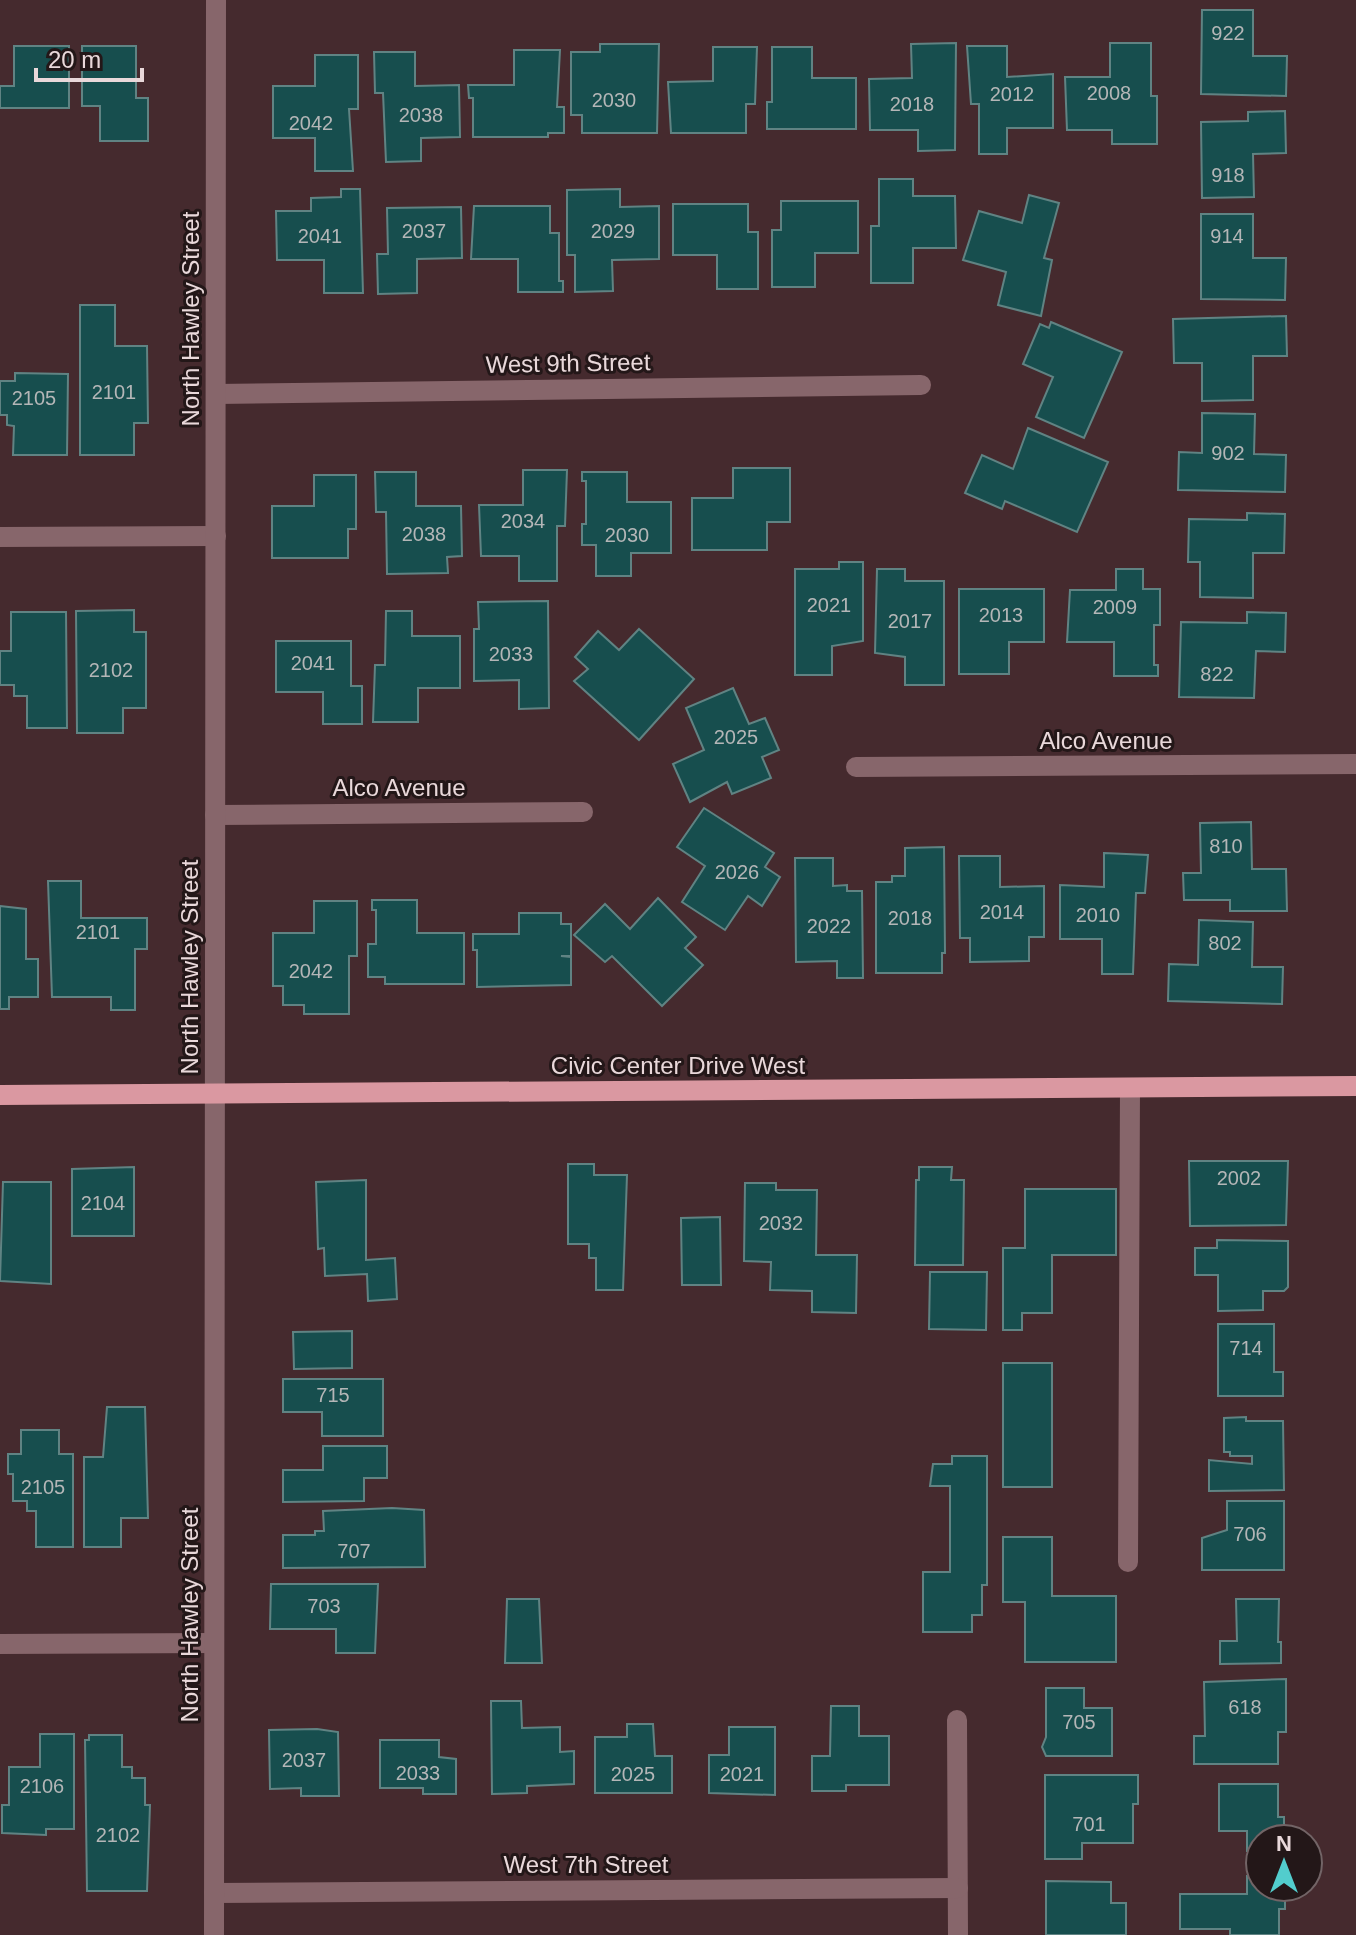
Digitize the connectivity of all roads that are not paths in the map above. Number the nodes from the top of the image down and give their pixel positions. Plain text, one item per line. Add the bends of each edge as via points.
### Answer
1 (216, 0) edge
2 (921, 385) dead end
3 (216, 394) junction
4 (216, 536) junction
5 (0, 537) edge
6 (1356, 764) edge
7 (856, 767) dead end
8 (583, 812) dead end
9 (215, 815) junction
10 (1356, 1086) edge
11 (1130, 1089) junction
12 (215, 1093) junction
13 (0, 1095) edge
14 (1128, 1562) dead end
15 (214, 1643) junction
16 (0, 1644) edge
17 (957, 1720) dead end
18 (958, 1888) junction
19 (214, 1893) junction
20 (214, 1935) edge
21 (958, 1935) edge

1 - 3 street, North Hawley Street
2 - 3 street, West 9th Street
3 - 4 street, North Hawley Street
4 - 5 street
4 - 9 street, North Hawley Street
6 - 7 street, Alco Avenue
8 - 9 street, Alco Avenue
9 - 12 street, North Hawley Street
10 - 11 main road, Civic Center Drive West
11 - 12 main road, Civic Center Drive West
11 - 14 street
12 - 13 main road, Civic Center Drive West
12 - 15 street, North Hawley Street
15 - 16 street
15 - 19 street, North Hawley Street
17 - 18 street
18 - 19 street, West 7th Street
18 - 21 street
19 - 20 street, North Hawley Street

